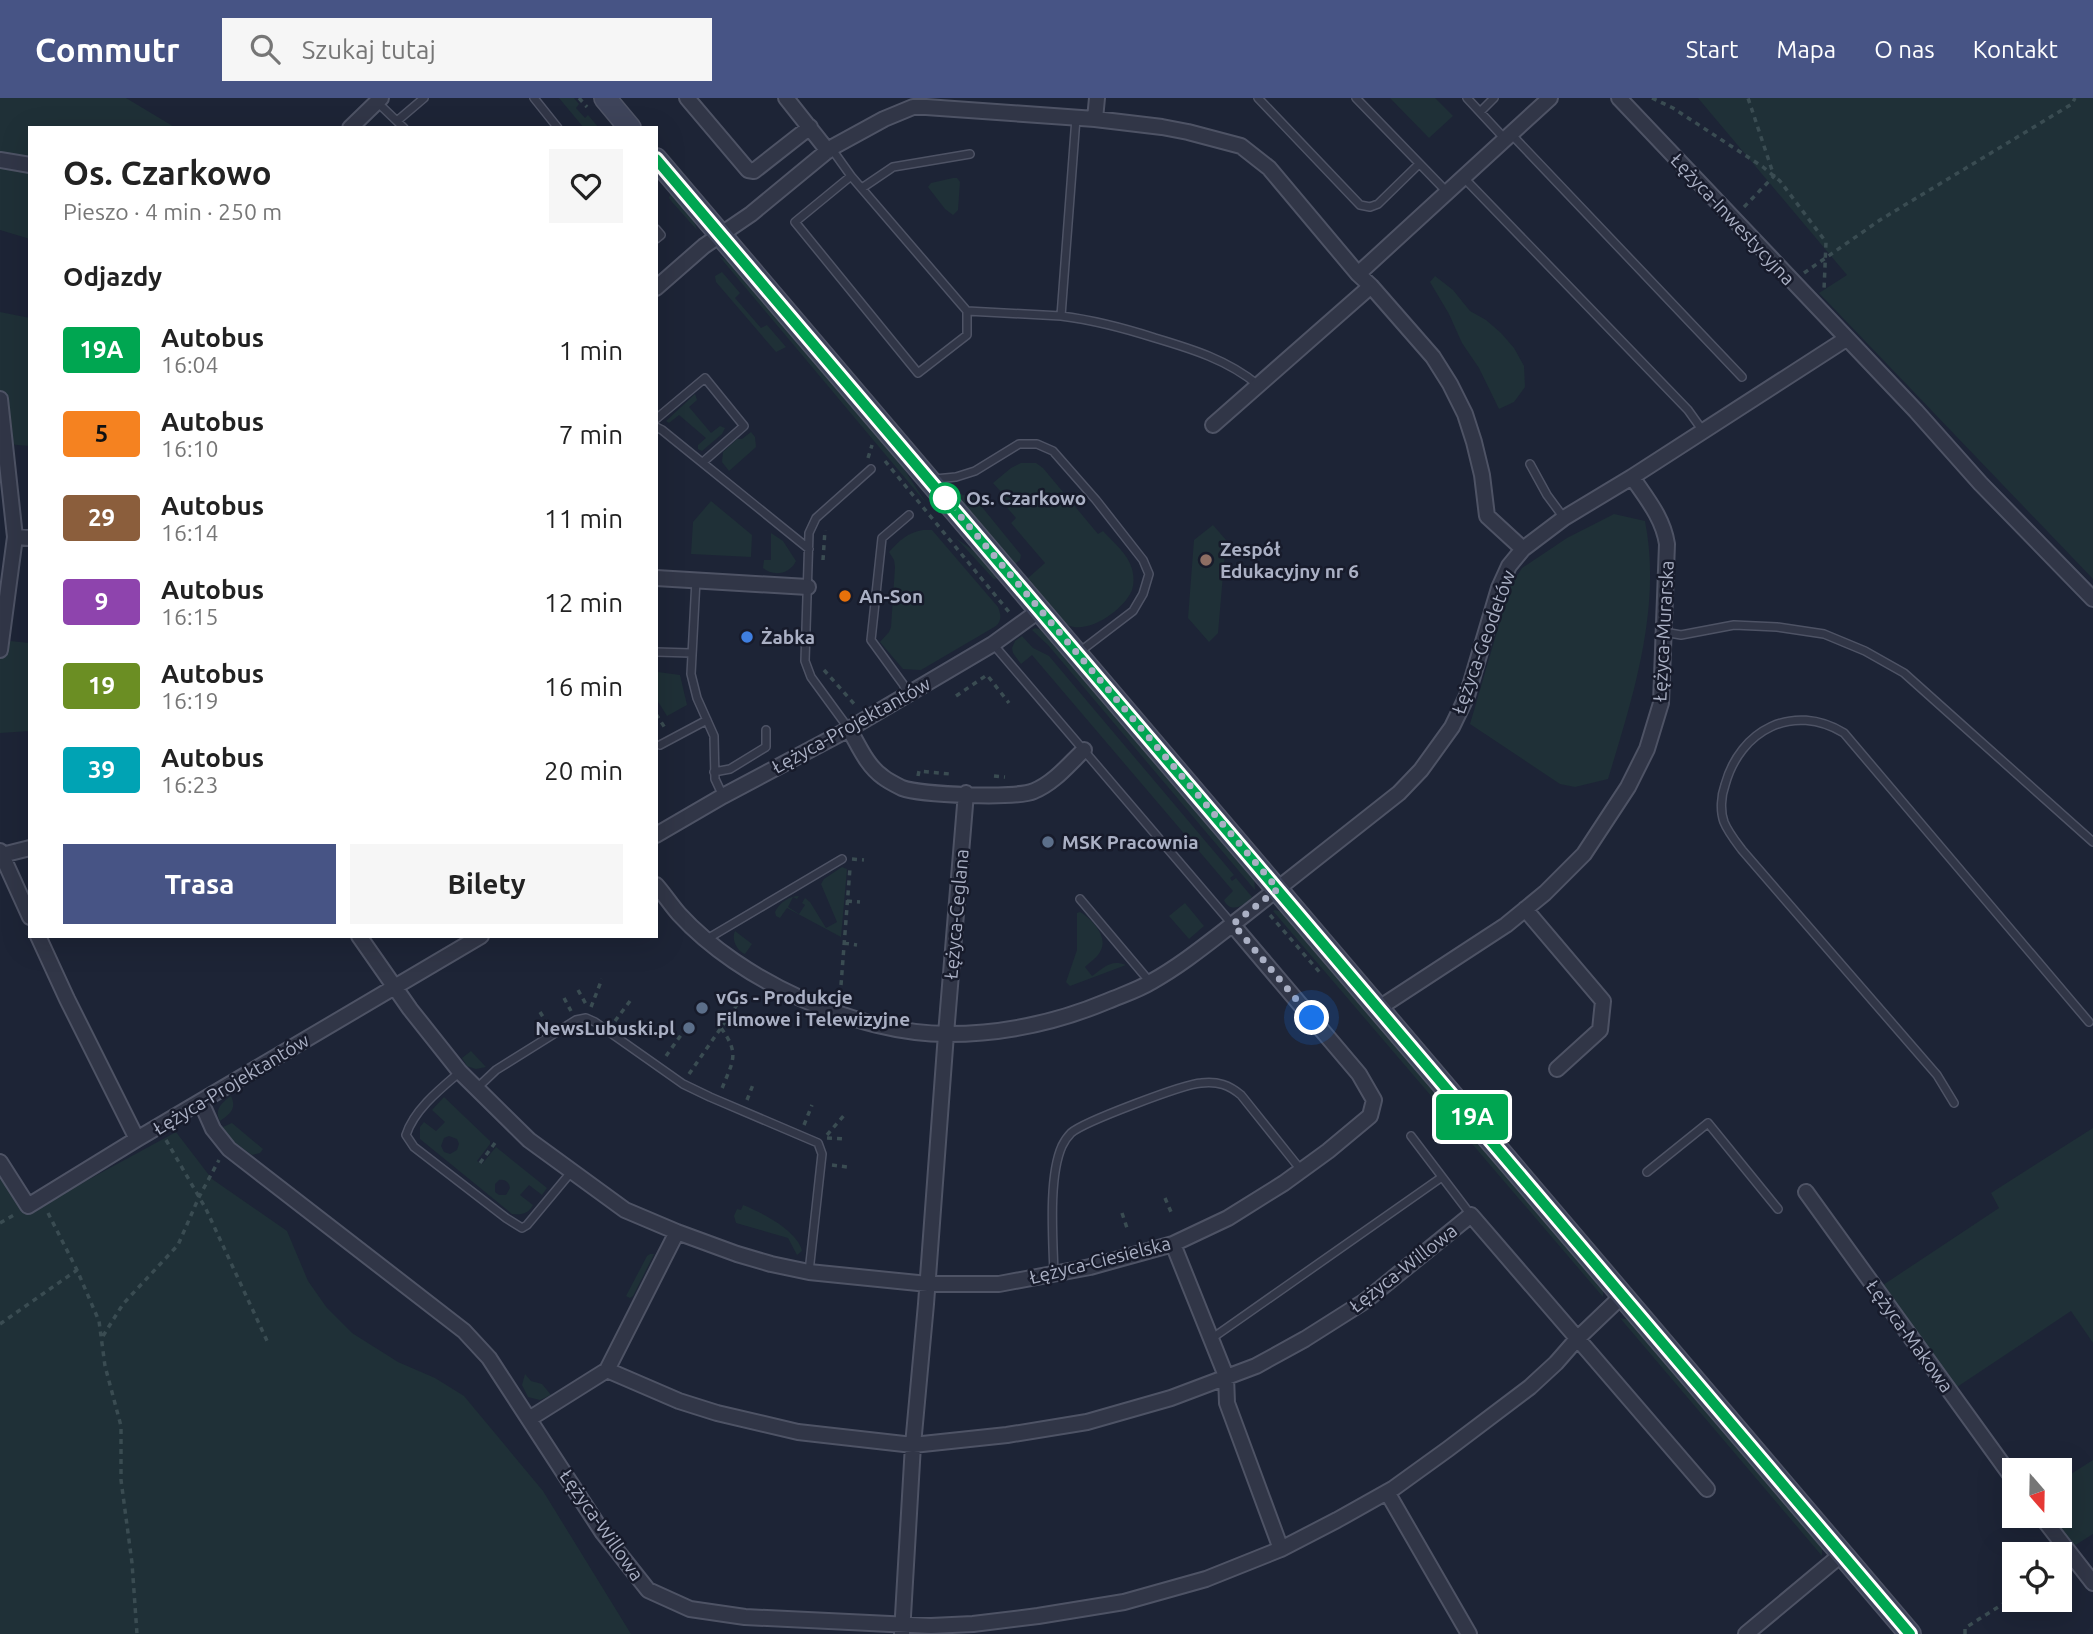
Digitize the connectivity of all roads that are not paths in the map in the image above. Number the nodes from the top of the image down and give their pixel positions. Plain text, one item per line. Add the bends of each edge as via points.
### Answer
1 (424, 98) edge
2 (534, 98) edge
3 (605, 98) edge
4 (687, 98) edge
5 (786, 98) edge
6 (1097, 98) edge
7 (1258, 98) edge
8 (1356, 98) edge
9 (1467, 98) edge
10 (1494, 98) edge
11 (1550, 98) edge
12 (1619, 98) edge
13 (379, 100) edge
14 (913, 103) edge
15 (1480, 112) junction
16 (1076, 118) junction
17 (1095, 119) junction
18 (397, 121) junction
19 (352, 126) edge
20 (402, 126) edge
21 (556, 126) edge
22 (628, 126) edge
23 (810, 127) junction
24 (1508, 136) junction
25 (830, 149) junction
26 (970, 154) dead end
27 (0, 160) edge
28 (658, 161) edge
29 (1419, 164) junction
30 (28, 165) edge
31 (852, 176) junction
32 (1463, 178) junction
33 (862, 188) junction
34 (1447, 192) junction
35 (721, 235) junction
36 (1358, 274) junction
37 (658, 286) edge
38 (1371, 286) junction
39 (967, 311) junction
40 (1060, 316) junction
41 (1846, 339) junction
42 (1742, 377) dead end
43 (1259, 385) junction
44 (0, 399) edge
45 (658, 417) edge
46 (1213, 425) dead end
47 (658, 428) edge
48 (1703, 430) junction
49 (703, 462) junction
50 (1530, 464) dead end
51 (871, 469) dead end
52 (1632, 477) junction
53 (929, 480) junction
54 (909, 515) dead end
55 (1564, 518) junction
56 (22, 538) edge
57 (809, 549) junction
58 (1522, 549) junction
59 (658, 578) edge
60 (696, 580) junction
61 (807, 587) junction
62 (2093, 599) edge
63 (1040, 610) junction
64 (1664, 632) junction
65 (993, 644) junction
66 (0, 650) edge
67 (658, 652) edge
68 (691, 653) junction
69 (1078, 653) junction
70 (909, 694) junction
71 (707, 720) junction
72 (849, 729) junction
73 (765, 730) dead end
74 (660, 745) dead end
75 (1084, 750) junction
76 (714, 772) junction
77 (966, 793) junction
78 (723, 796) junction
79 (658, 834) edge
80 (2093, 842) edge
81 (28, 848) edge
82 (1, 853) edge
83 (842, 859) dead end
84 (658, 888) edge
85 (1278, 889) junction
86 (1080, 899) dead end
87 (1525, 909) junction
88 (28, 913) edge
89 (1233, 924) junction
90 (39, 938) edge
91 (365, 938) edge
92 (478, 938) edge
93 (707, 939) junction
94 (1150, 983) junction
95 (395, 987) junction
96 (1379, 1008) junction
97 (2089, 1022) dead end
98 (946, 1034) junction
99 (1557, 1069) dead end
100 (460, 1072) junction
101 (477, 1088) junction
102 (201, 1102) junction
103 (1954, 1103) dead end
104 (1411, 1136) dead end
105 (137, 1139) junction
106 (0, 1162) edge
107 (573, 1170) junction
108 (1301, 1170) junction
109 (1647, 1172) dead end
110 (1442, 1177) junction
111 (1806, 1192) dead end
112 (1778, 1209) dead end
113 (1471, 1215) junction
114 (677, 1232) junction
115 (1173, 1244) junction
116 (809, 1272) junction
117 (1054, 1274) junction
118 (928, 1284) junction
119 (1623, 1295) junction
120 (1211, 1339) junction
121 (1577, 1339) junction
122 (607, 1370) junction
123 (1226, 1376) junction
124 (529, 1419) junction
125 (913, 1445) junction
126 (2002, 1463) edge
127 (1707, 1489) dead end
128 (1387, 1492) junction
129 (2049, 1528) edge
130 (1281, 1549) junction
131 (1842, 1554) junction
132 (2093, 1583) edge
133 (902, 1629) edge
134 (1469, 1634) edge
135 (1746, 1634) edge
136 (1910, 1634) edge

1 - 18 lane
2 - 21 lane
3 - 22 main road
4 - 23 street via 754,172
5 - 23 street
6 - 17 street
7 - 29 lane via 1360,205 1378,204
8 - 29 lane
9 - 15 lane
10 - 15 lane
11 - 24 street
12 - 41 street, Łężyca-Inwestycyjna
13 - 18 lane
13 - 19 street
14 - 16 street
14 - 25 street
15 - 24 lane
16 - 17 street
16 - 40 lane
17 - 36 street, Łężyca-Geodetów via 1162,127 1241,146 1269,168
18 - 20 lane
23 - 25 street
24 - 32 street
24 - 42 lane
25 - 31 lane
25 - 35 street
26 - 33 lane via 892,167
27 - 30 street
28 - 35 main road
29 - 34 lane
31 - 33 lane
31 - 39 lane via 795,222 918,373 967,335
32 - 34 street
32 - 48 lane
33 - 39 lane
34 - 36 street
35 - 37 street
35 - 53 main road
36 - 38 street, Łężyca-Geodetów
38 - 43 street
38 - 58 street, Łężyca-Geodetów via 1433,357 1450,384 1474,442 1488,516
39 - 40 lane
40 - 43 lane via 1118,326 1183,346 1219,359
41 - 48 street
41 - 62 street
43 - 46 street
44 - 56 street
45 - 49 lane via 705,378 744,426
47 - 49 lane
48 - 52 street
49 - 57 lane
50 - 55 lane
51 - 57 lane via 816,518 809,533
52 - 55 street
52 - 64 street, Łężyca-Murarska via 1665,531
53 - 63 main road
53 - 69 lane via 975,471 1018,444 1037,444 1054,451 1143,560 1149,574 1133,611
54 - 70 lane via 882,538 871,640
55 - 58 street
56 - 66 street
57 - 61 lane
58 - 85 street, Łężyca-Geodetów via 1499,589 1467,696 1435,751 1399,793
59 - 60 street
60 - 61 street
60 - 68 lane
61 - 72 lane via 805,661 811,677
63 - 65 street, Łężyca-Projektantów
63 - 69 main road
64 - 80 lane via 1681,635 1734,625 1777,627 1824,634 1865,651 1904,674
64 - 87 street, Łężyca-Murarska via 1661,703 1647,750 1584,854
65 - 70 street, Łężyca-Projektantów
65 - 75 lane
67 - 68 lane
68 - 71 lane via 692,684
69 - 85 main road
70 - 72 street, Łężyca-Projektantów
71 - 74 lane
71 - 76 lane via 714,736
72 - 77 street via 867,762 902,788
72 - 78 street, Łężyca-Projektantów
73 - 76 lane via 766,747 730,769
75 - 77 street via 1036,791 1010,796
75 - 89 lane
76 - 78 lane
77 - 98 street, Łężyca-Ceglana
78 - 79 street, Łężyca-Projektantów
81 - 82 street
82 - 88 street
83 - 93 lane
84 - 93 street
85 - 89 street
85 - 96 main road
86 - 94 lane
87 - 96 street, Łężyca-Murarska
87 - 99 street via 1603,1000 1600,1030
89 - 94 street
89 - 108 street, Łężyca-Ciesielska via 1359,1074 1374,1100 1370,1116
90 - 105 street
91 - 95 street, Łężyca-Ciesielska
92 - 95 street, Łężyca-Projektantów
93 - 98 street via 786,992 821,1006 890,1028
94 - 98 street via 1048,1022
95 - 100 street, Łężyca-Ciesielska
95 - 102 street, Łężyca-Projektantów
96 - 119 main road
97 - 103 lane via 1844,733 1830,725 1802,720 1772,725 1757,734 1735,759 1722,793 1724,823 1742,850 1937,1075
98 - 118 street
100 - 101 street, Łężyca-Ciesielska
100 - 107 lane via 410,1123 407,1135 414,1147 523,1228
101 - 107 street, Łężyca-Ciesielska via 529,1140
101 - 116 lane via 496,1070 586,1018 683,1084 818,1143 822,1154
102 - 105 street, Łężyca-Projektantów
102 - 124 street, Łężyca-Willowa via 229,1149 464,1332 489,1358
104 - 110 lane
105 - 106 street, Łężyca-Projektantów via 28,1206
107 - 114 street, Łężyca-Ciesielska via 625,1210
108 - 115 street, Łężyca-Ciesielska via 1228,1217
108 - 117 lane via 1241,1095 1221,1083 1200,1083 1110,1114 1072,1132 1063,1143 1056,1164
109 - 112 lane via 1708,1123
110 - 113 lane
110 - 120 lane
111 - 126 street, Łężyca-Makowa
113 - 121 street, Łężyca-Willowa
113 - 123 street, Łężyca-Willowa via 1358,1306 1256,1366
114 - 116 street, Łężyca-Ciesielska
114 - 122 street
115 - 117 street, Łężyca-Ciesielska
115 - 120 street
116 - 118 street, Łężyca-Ciesielska
117 - 118 street, Łężyca-Ciesielska via 999,1284
118 - 125 street
119 - 121 street, Łężyca-Willowa
119 - 131 main road
120 - 123 street
121 - 127 street, Łężyca-Willowa
121 - 128 street, Łężyca-Willowa via 1530,1387
122 - 124 street
122 - 125 street, Łężyca-Willowa via 717,1413 798,1432
123 - 125 street, Łężyca-Willowa via 1171,1398 1087,1422
123 - 130 street via 1227,1403
124 - 133 street, Łężyca-Willowa via 603,1534 648,1590 690,1608 745,1617
125 - 133 street
128 - 130 street, Łężyca-Willowa
128 - 134 street
129 - 132 street
130 - 133 street, Łężyca-Willowa via 1206,1579 1124,1601 1038,1616
131 - 135 street
131 - 136 main road

